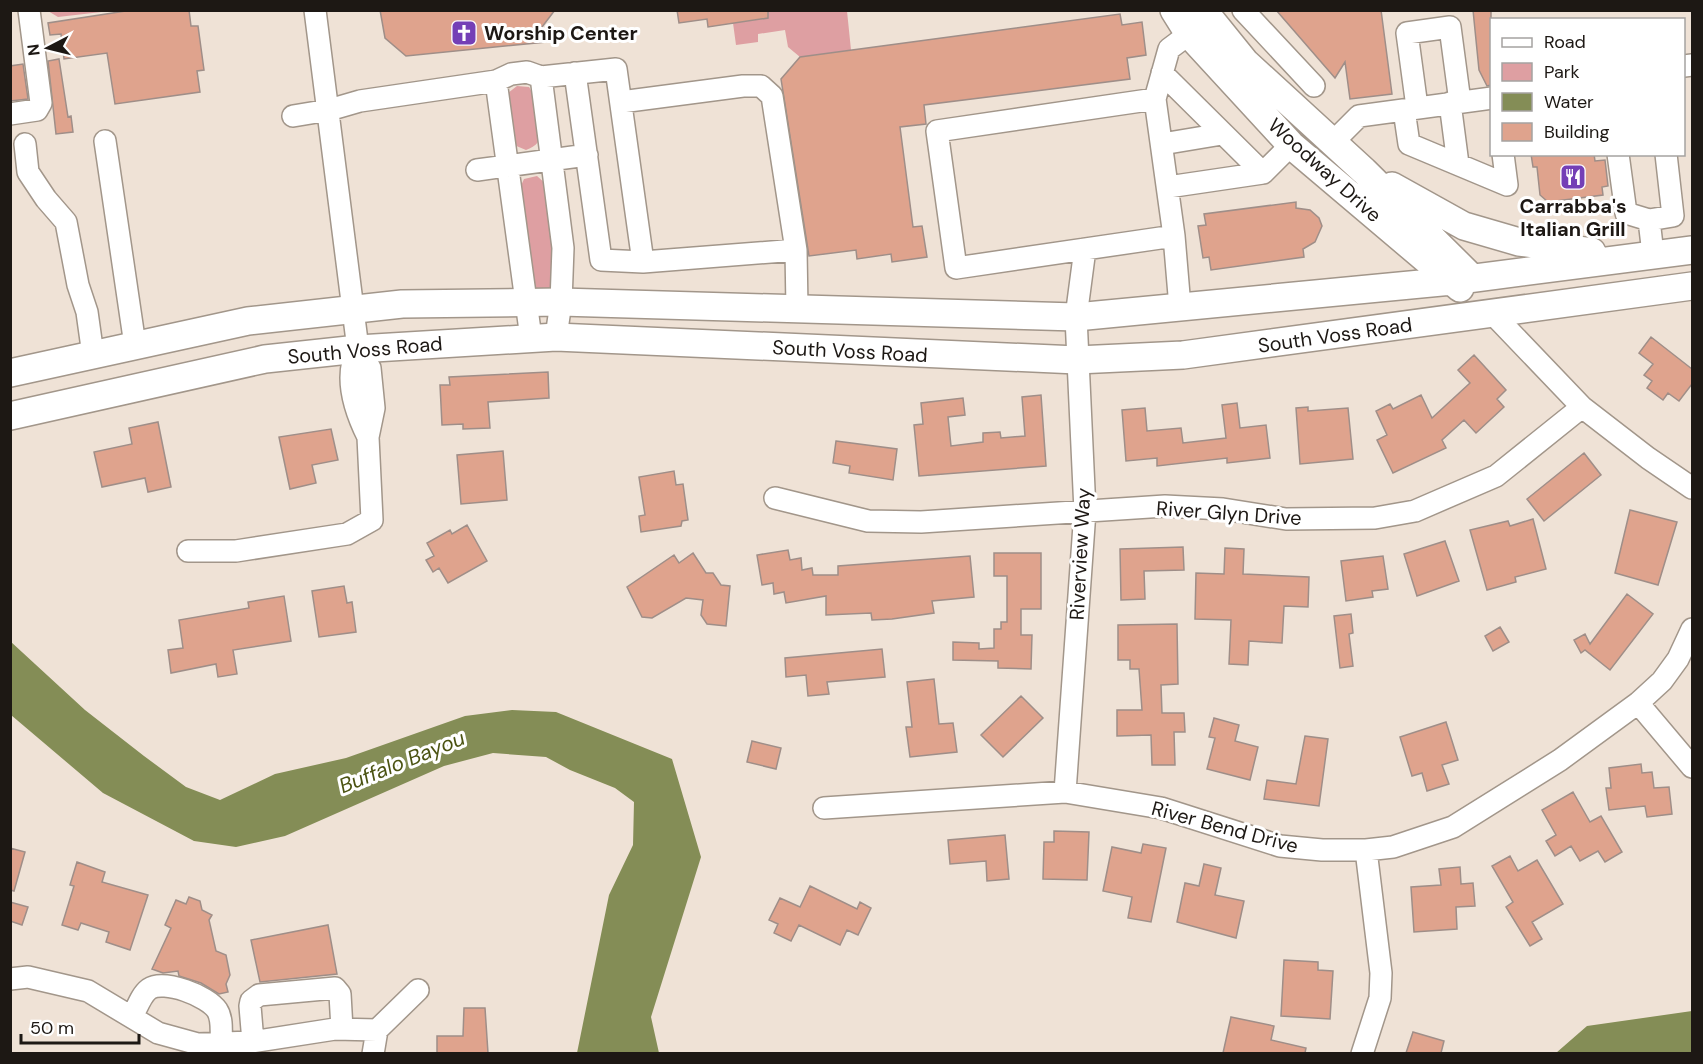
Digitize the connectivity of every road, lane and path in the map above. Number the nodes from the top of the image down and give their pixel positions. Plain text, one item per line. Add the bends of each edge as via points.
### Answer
1 (29, 10) edge
2 (315, 10) edge
3 (1174, 10) edge
4 (1243, 10) edge
5 (1203, 18) edge
6 (575, 73) junction
7 (1162, 73) junction
8 (541, 77) junction
9 (496, 81) junction
10 (1314, 86) dead end
11 (1490, 98) edge
12 (1155, 99) junction
13 (621, 102) junction
14 (1455, 102) junction
15 (1411, 108) junction
16 (329, 110) junction
17 (10, 114) edge
18 (293, 116) dead end
19 (1222, 134) junction
20 (105, 141) dead end
21 (1332, 143) junction
22 (25, 144) dead end
23 (1162, 144) junction
24 (1291, 145) junction
25 (586, 155) junction
26 (1503, 156) edge
27 (1618, 156) edge
28 (1665, 156) edge
29 (551, 160) junction
30 (1458, 164) junction
31 (508, 167) junction
32 (477, 170) dead end
33 (1364, 171) junction
34 (1263, 173) junction
35 (1168, 187) junction
36 (1649, 220) junction
37 (1174, 236) junction
38 (1085, 249) junction
39 (796, 250) junction
40 (1692, 250) edge
41 (1653, 254) junction
42 (643, 262) junction
43 (1462, 280) junction
44 (1692, 286) edge
45 (561, 302) junction
46 (528, 303) junction
47 (355, 307) junction
48 (1180, 307) junction
49 (797, 308) junction
50 (1492, 313) junction
51 (1076, 317) junction
52 (544, 338) junction
53 (135, 345) junction
54 (358, 349) junction
55 (796, 349) junction
56 (93, 355) junction
57 (1077, 360) junction
58 (10, 373) edge
59 (125, 390) junction
60 (1582, 407) junction
61 (10, 416) edge
62 (1692, 488) edge
63 (775, 498) dead end
64 (1085, 511) junction
65 (188, 551) dead end
66 (1692, 629) edge
67 (1638, 703) junction
68 (1692, 767) edge
69 (1065, 792) junction
70 (824, 808) dead end
71 (1366, 850) junction
72 (10, 979) edge
73 (418, 990) dead end
74 (132, 1017) junction
75 (342, 1029) junction
76 (378, 1030) junction
77 (253, 1042) junction
78 (221, 1043) junction
79 (373, 1053) edge
80 (1362, 1053) edge

1 - 17 street via 41,103 37,110
2 - 16 street
3 - 5 main road, Woodway Drive
4 - 10 street
5 - 7 street via 1169,49
5 - 21 main road, Woodway Drive
5 - 24 main road, Woodway Drive
6 - 8 street
6 - 13 street via 616,69
6 - 25 street
7 - 12 street
7 - 19 street
8 - 9 street via 527,72
8 - 29 street
9 - 16 street via 360,101
9 - 31 street
11 - 14 street
12 - 23 street
12 - 38 street via 937,131 956,268
13 - 39 street via 761,86 772,96
13 - 42 street
14 - 15 street
14 - 15 street via 1450,27 1407,33
14 - 30 street
15 - 21 street via 1359,116
15 - 30 street via 1409,144
16 - 18 street
16 - 47 street
19 - 23 street
19 - 34 street
20 - 53 street
21 - 33 main road, Woodway Drive
22 - 56 street via 28,172 66,222
23 - 35 street
24 - 34 street
24 - 43 main road, Woodway Drive
25 - 29 street
25 - 42 street via 601,260
26 - 30 street via 1507,185
27 - 36 street via 1626,213
28 - 36 street via 1673,216
29 - 31 street
29 - 45 street via 563,248
31 - 32 street
31 - 46 street
33 - 41 main road via 1464,226 1519,242 1575,252
33 - 43 main road, Woodway Drive
34 - 35 street
35 - 37 street
36 - 41 street
37 - 38 street
37 - 48 street
38 - 51 street, Riverview Way
39 - 42 street
39 - 49 street
40 - 41 main road, South Voss Road
41 - 43 main road, South Voss Road
43 - 48 main road, South Voss Road
43 - 50 main road, Woodway Drive
44 - 50 main road, South Voss Road
45 - 46 main road, South Voss Road
45 - 49 main road, South Voss Road
45 - 52 street
46 - 47 main road, South Voss Road
46 - 52 street
47 - 53 main road, South Voss Road via 248,321
47 - 54 street
48 - 51 main road, South Voss Road
49 - 51 main road, South Voss Road
49 - 55 main road
50 - 57 main road, South Voss Road via 1183,355
50 - 60 street, Woodway Drive
51 - 57 street, Riverview Way
52 - 54 main road, South Voss Road
52 - 55 main road, South Voss Road
53 - 56 main road, South Voss Road
54 - 59 main road, South Voss Road via 265,359
54 - 65 street via 370,368 374,408 368,437 372,520 347,534 236,551
55 - 57 main road, South Voss Road
56 - 58 main road, South Voss Road
56 - 59 main road via 99,369
57 - 64 street, Riverview Way
59 - 61 main road, South Voss Road
60 - 62 street, Woodway Drive
60 - 64 street, River Glyn Drive via 1496,476 1415,511 1328,520 1166,506
63 - 64 street, River Glyn Drive via 868,520 921,522
64 - 69 street, Riverview Way
66 - 67 street, River Bend Drive via 1662,681
67 - 68 street
67 - 71 street, River Bend Drive via 1560,760 1454,827 1403,844
69 - 70 street, River Bend Drive
69 - 71 street, River Bend Drive via 1161,808 1280,846
71 - 80 street via 1381,973 1380,998
72 - 74 street via 28,977 88,991
73 - 76 street
74 - 78 street via 158,1033 198,1044
74 - 78 street via 146,991 154,986 177,988 216,1008
75 - 76 street
75 - 77 street
75 - 77 street via 340,994 335,988 259,995 250,1006
76 - 79 street
77 - 78 street

